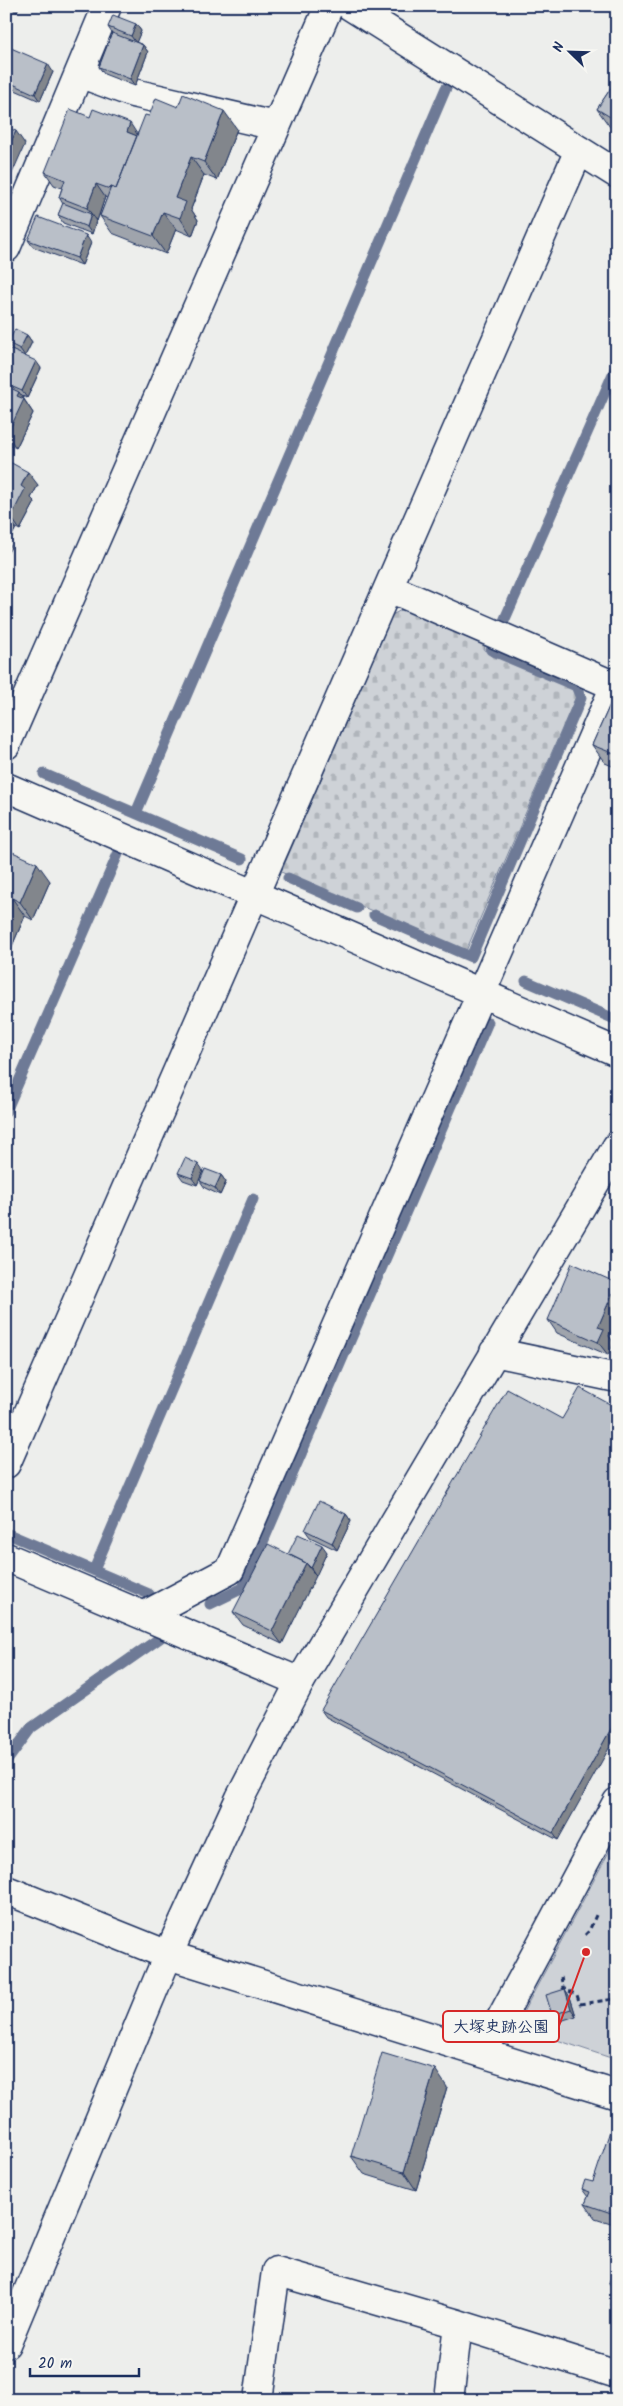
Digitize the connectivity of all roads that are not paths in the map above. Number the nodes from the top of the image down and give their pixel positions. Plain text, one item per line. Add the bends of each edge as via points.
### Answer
1 (107, 6) edge
2 (329, 6) edge
3 (350, 6) edge
4 (79, 73) junction
5 (276, 126) junction
6 (579, 150) junction
7 (617, 174) edge
8 (6, 248) edge
9 (389, 588) junction
10 (616, 684) edge
11 (6, 745) edge
12 (6, 787) edge
13 (254, 896) junction
14 (481, 994) junction
15 (617, 1052) edge
16 (617, 1146) edge
17 (494, 1352) junction
18 (617, 1378) edge
19 (6, 1464) edge
20 (6, 1557) edge
21 (145, 1615) junction
22 (300, 1682) junction
23 (617, 1802) edge
24 (6, 1890) edge
25 (168, 1955) junction
26 (483, 2052) junction
27 (617, 2095) edge
28 (458, 2324) junction
29 (6, 2344) edge
30 (617, 2374) edge
31 (258, 2400) edge
32 (449, 2400) edge

1 - 4 street
2 - 5 street
3 - 6 street
4 - 5 street via 133,93
4 - 8 street
5 - 11 street
6 - 7 street
6 - 9 street
9 - 10 street
9 - 13 street
10 - 14 street
12 - 13 street
13 - 14 street
13 - 19 street
14 - 15 street
14 - 21 street via 230,1570
16 - 17 street
17 - 18 street
17 - 22 street
20 - 21 street
21 - 22 street
22 - 25 street via 240,1798
23 - 26 street
24 - 25 street
25 - 26 street
25 - 29 street
26 - 27 street
28 - 30 street
28 - 31 street via 276,2271
28 - 32 street

